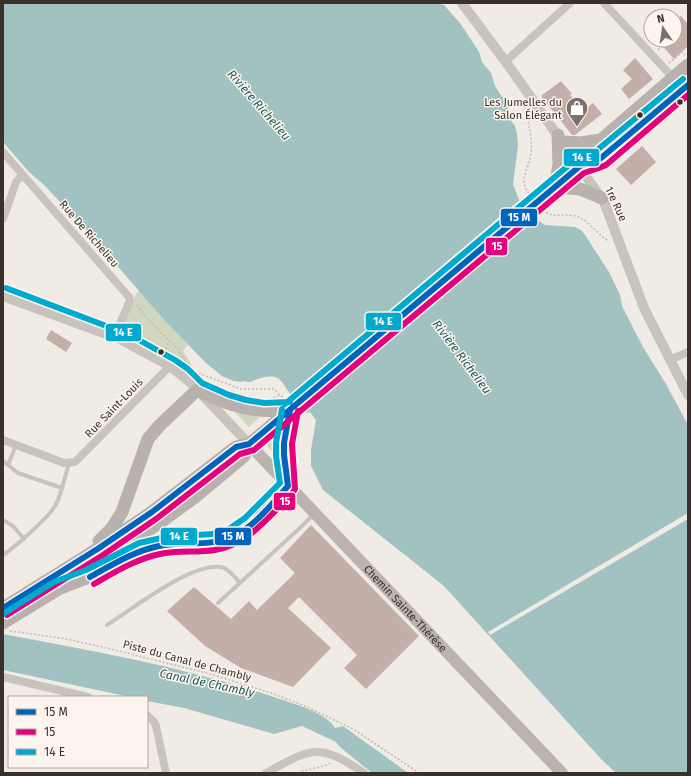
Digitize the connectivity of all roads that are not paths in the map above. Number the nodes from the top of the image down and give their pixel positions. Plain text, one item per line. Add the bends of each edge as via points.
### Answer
1 (462, 3) edge
2 (570, 3) edge
3 (604, 3) edge
4 (686, 60) edge
5 (506, 61) junction
6 (673, 78) junction
7 (686, 89) edge
8 (560, 139) junction
9 (602, 140) junction
10 (3, 152) edge
11 (580, 166) junction
12 (22, 175) junction
13 (555, 187) junction
14 (602, 198) junction
15 (3, 219) edge
16 (3, 296) edge
17 (114, 337) junction
18 (688, 352) edge
19 (670, 360) junction
20 (170, 366) junction
21 (201, 385) junction
22 (688, 395) edge
23 (288, 405) junction
24 (3, 440) edge
25 (249, 444) junction
26 (16, 445) junction
27 (3, 461) edge
28 (71, 463) junction
29 (8, 465) junction
30 (288, 486) junction
31 (62, 488) junction
32 (314, 513) junction
33 (3, 520) edge
34 (24, 539) junction
35 (3, 555) edge
36 (76, 562) junction
37 (240, 583) junction
38 (58, 589) junction
39 (218, 603) dead end
40 (3, 608) edge
41 (107, 625) dead end
42 (5, 626) edge
43 (3, 677) edge
44 (84, 696) edge
45 (148, 716) edge
46 (166, 773) edge
47 (266, 773) edge
48 (364, 773) edge
49 (562, 773) edge

1 - 5 street, 1re Rue
2 - 5 street
3 - 6 street
4 - 6 main road
5 - 8 street, 1re Rue
6 - 7 street
6 - 9 main road
7 - 11 main road via 601,158
8 - 9 main road via 581,143
8 - 11 street, 1re Rue
8 - 13 main road
9 - 11 main road via 586,153
10 - 12 street, Rue De Richelieu
11 - 13 main road
11 - 14 street, 1re Rue
12 - 15 street via 16,182
12 - 17 street, Rue De Richelieu via 129,296 130,301
13 - 14 main road via 580,189
13 - 23 main road, bridge via 420,301
14 - 19 street, 1re Rue via 638,294
16 - 17 street
17 - 20 street
18 - 19 street
19 - 22 street, 1re Rue
20 - 21 street
20 - 28 street, Rue Saint-Louis via 81,458
21 - 23 main road via 226,403 244,408 264,412
21 - 25 street
21 - 36 main road via 151,435 120,518
23 - 25 main road
23 - 30 main road via 284,449
24 - 26 street
25 - 30 main road, Chemin Sainte-Thérèse
25 - 36 main road via 236,447 152,512
25 - 38 main road via 244,456 194,497 141,536
26 - 28 street
26 - 29 lane
27 - 29 lane
28 - 31 lane
29 - 31 lane via 18,473
30 - 32 main road, Chemin Sainte-Thérèse
30 - 38 main road via 250,524 233,536 213,542 167,545 147,550
31 - 34 lane via 52,511
32 - 37 lane
32 - 49 main road, Chemin Sainte-Thérèse
33 - 34 lane via 13,526
34 - 35 lane
36 - 40 main road
37 - 39 lane
37 - 41 lane via 223,568 198,571 179,578
38 - 42 main road via 18,614
43 - 44 street
45 - 46 street via 156,726
47 - 48 street via 307,752 322,751 336,756

